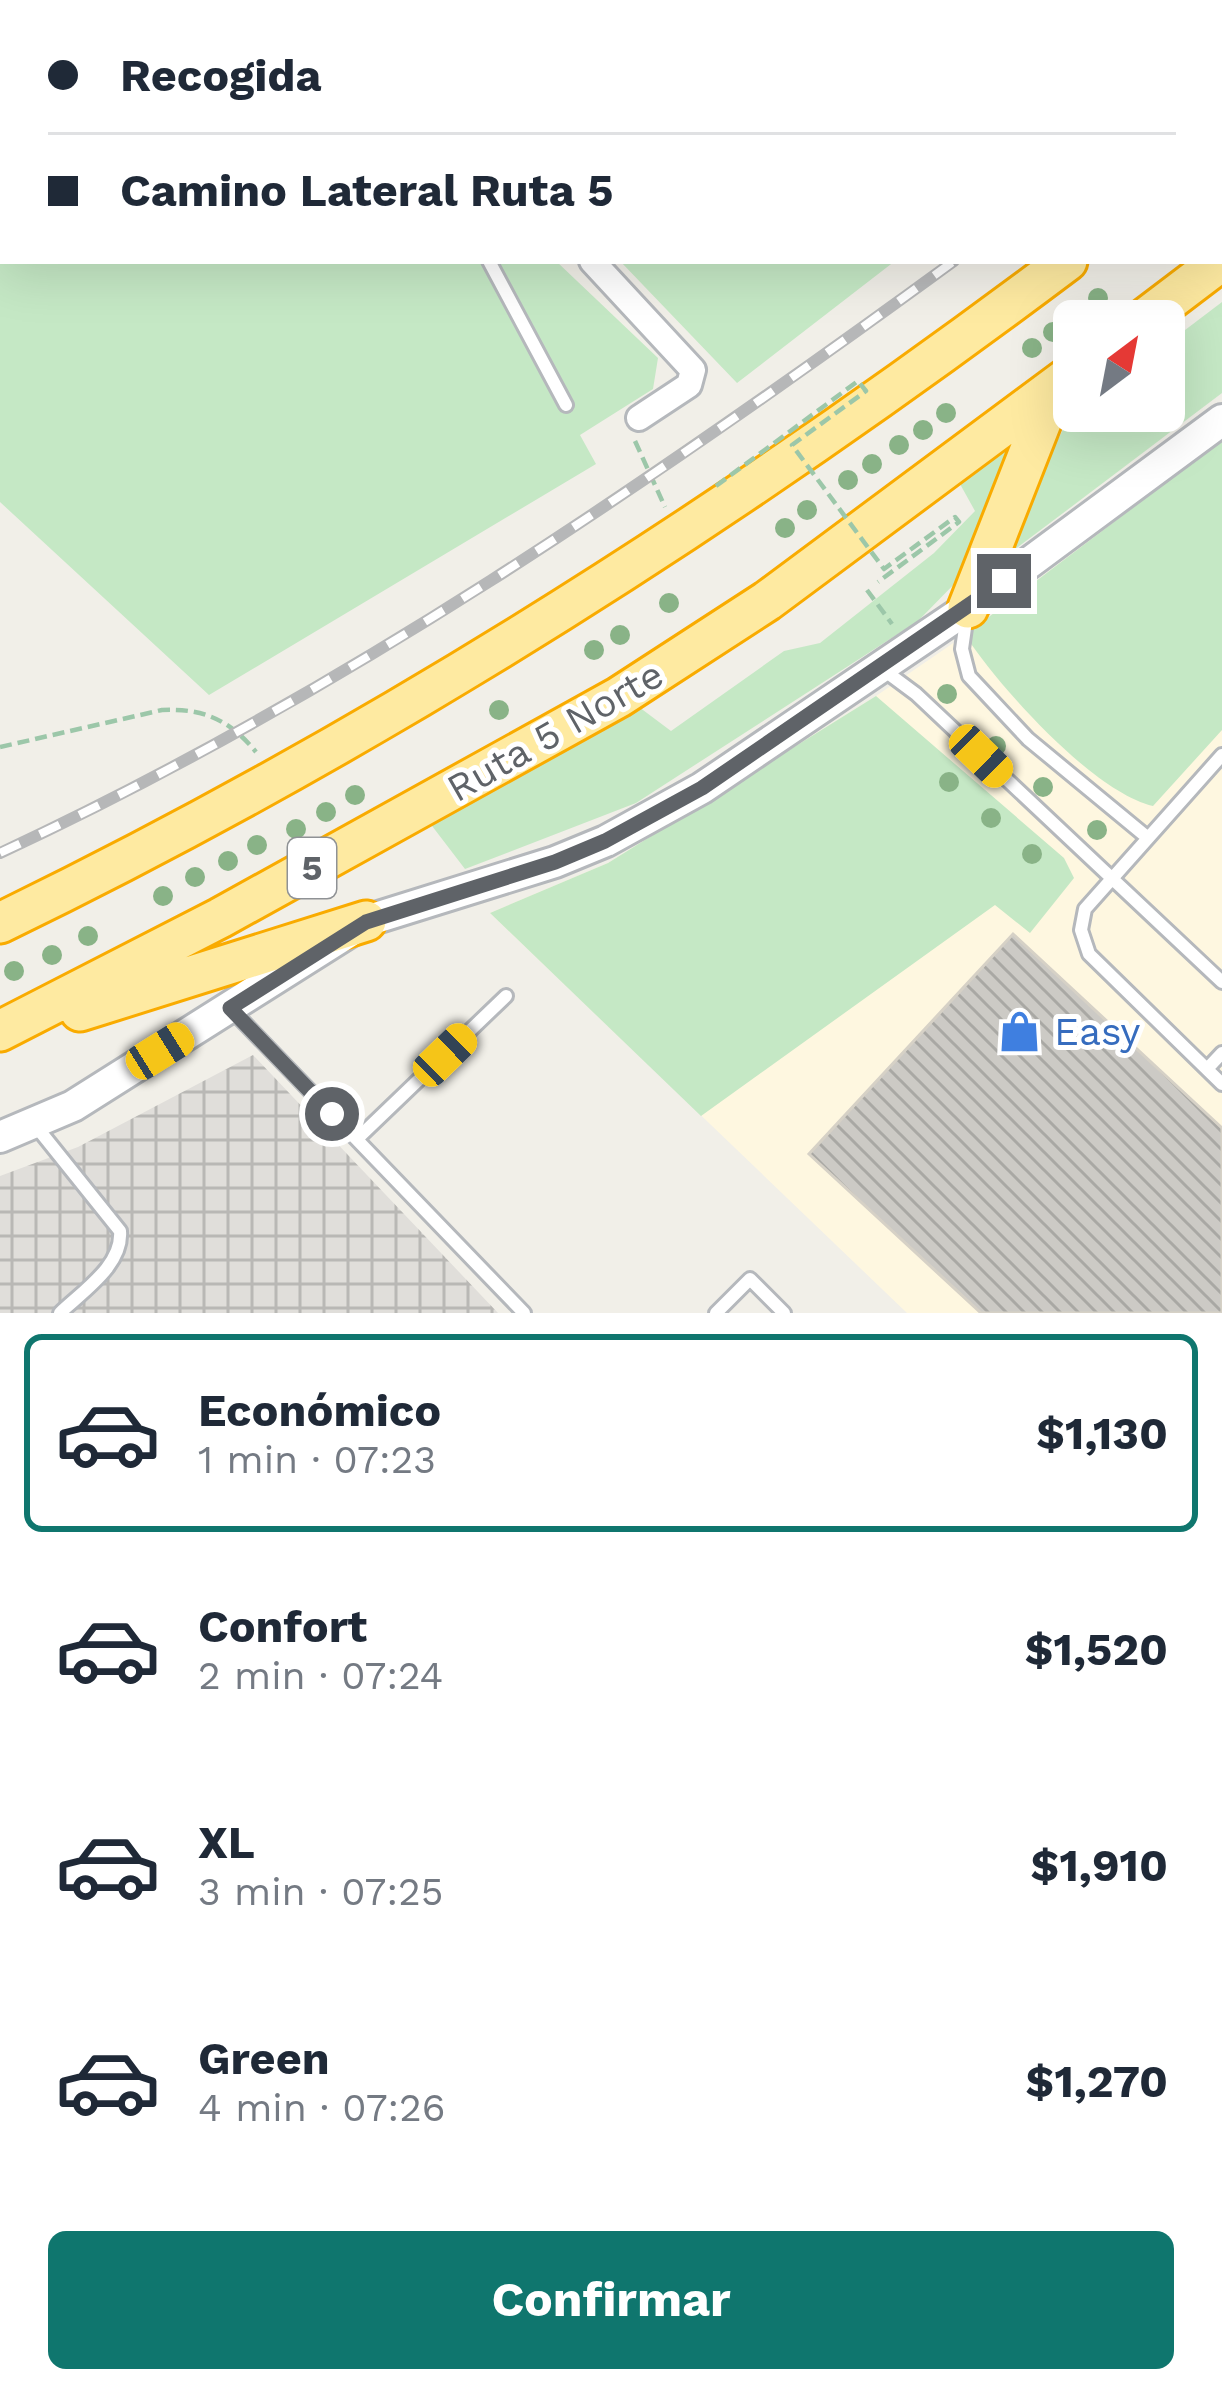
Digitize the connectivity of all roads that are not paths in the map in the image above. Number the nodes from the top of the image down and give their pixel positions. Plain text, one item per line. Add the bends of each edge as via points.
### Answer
1 (491, 264) edge
2 (595, 264) edge
3 (1063, 264) edge
4 (1217, 264) edge
5 (1170, 300) edge
6 (1053, 389) edge
7 (566, 405) dead end
8 (1053, 407) edge
9 (640, 418) road end
10 (1222, 420) edge
11 (968, 608) junction
12 (880, 667) junction
13 (1222, 755) edge
14 (1148, 838) junction
15 (1112, 880) junction
16 (366, 922) junction
17 (0, 923) edge
18 (1222, 982) edge
19 (506, 996) dead end
20 (230, 1008) junction
21 (0, 1033) edge
22 (1222, 1053) edge
23 (1207, 1069) junction
24 (1222, 1084) edge
25 (34, 1124) junction
26 (0, 1137) edge
27 (357, 1139) junction
28 (60, 1313) edge
29 (524, 1313) edge
30 (716, 1313) edge
31 (784, 1313) edge

1 - 7 lane
2 - 9 street via 693,370 689,385
3 - 17 highway, 5 via 844,424 536,627 223,808
4 - 5 highway
6 - 21 highway, Ruta 5 Norte / 5 via 767,602 619,698
8 - 11 highway
10 - 11 street
11 - 12 street
11 - 14 lane via 962,650 969,676 1028,739
12 - 15 lane
12 - 16 street via 702,788 605,841
13 - 14 lane
14 - 15 lane
15 - 18 lane
15 - 23 lane via 1085,909 1089,955
16 - 20 street
16 - 21 highway
19 - 27 lane
20 - 25 street
20 - 27 lane
22 - 23 lane
23 - 24 lane
25 - 26 street
25 - 28 lane via 121,1238 110,1264
27 - 29 lane
30 - 31 lane via 750,1279

